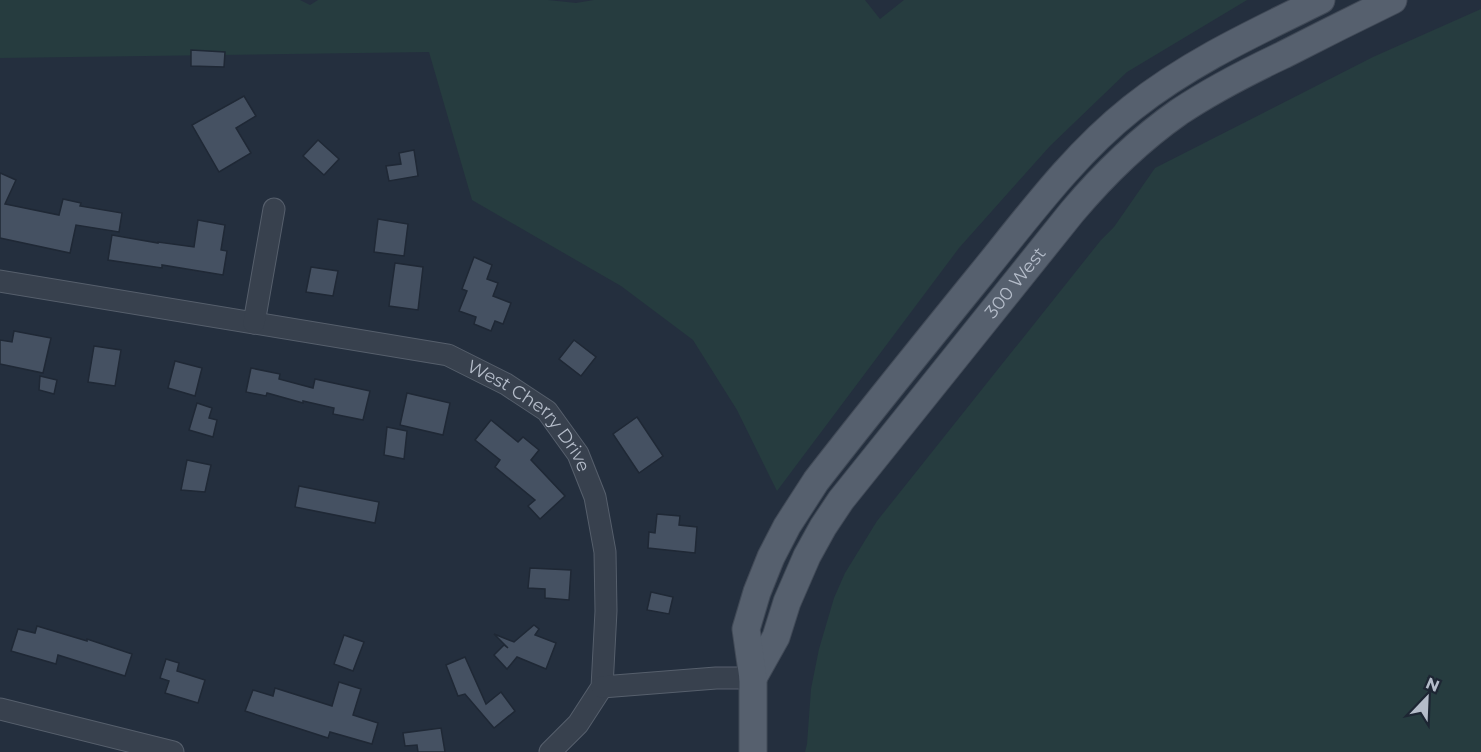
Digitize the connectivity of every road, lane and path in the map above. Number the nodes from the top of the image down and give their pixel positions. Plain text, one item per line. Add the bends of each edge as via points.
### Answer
1 (1321, 0) edge
2 (1393, 0) edge
3 (274, 209) dead end
4 (0, 281) edge
5 (254, 323) junction
6 (753, 678) junction
7 (602, 687) junction
8 (0, 709) edge
9 (173, 752) edge
10 (550, 752) edge
11 (753, 752) edge

1 - 6 main road, 300 West via 1221,50 1159,88 1100,135 1048,191 796,511 764,574 746,629
2 - 6 main road, 300 West via 1203,97 1153,132 1100,180 841,500 807,556 776,637
3 - 5 street
4 - 5 street, West Cherry Drive
5 - 7 street, West Cherry Drive via 448,355 506,384 546,411 578,453 595,497 605,552
6 - 7 street
6 - 11 main road, 300 West
7 - 10 street via 578,724
8 - 9 street

